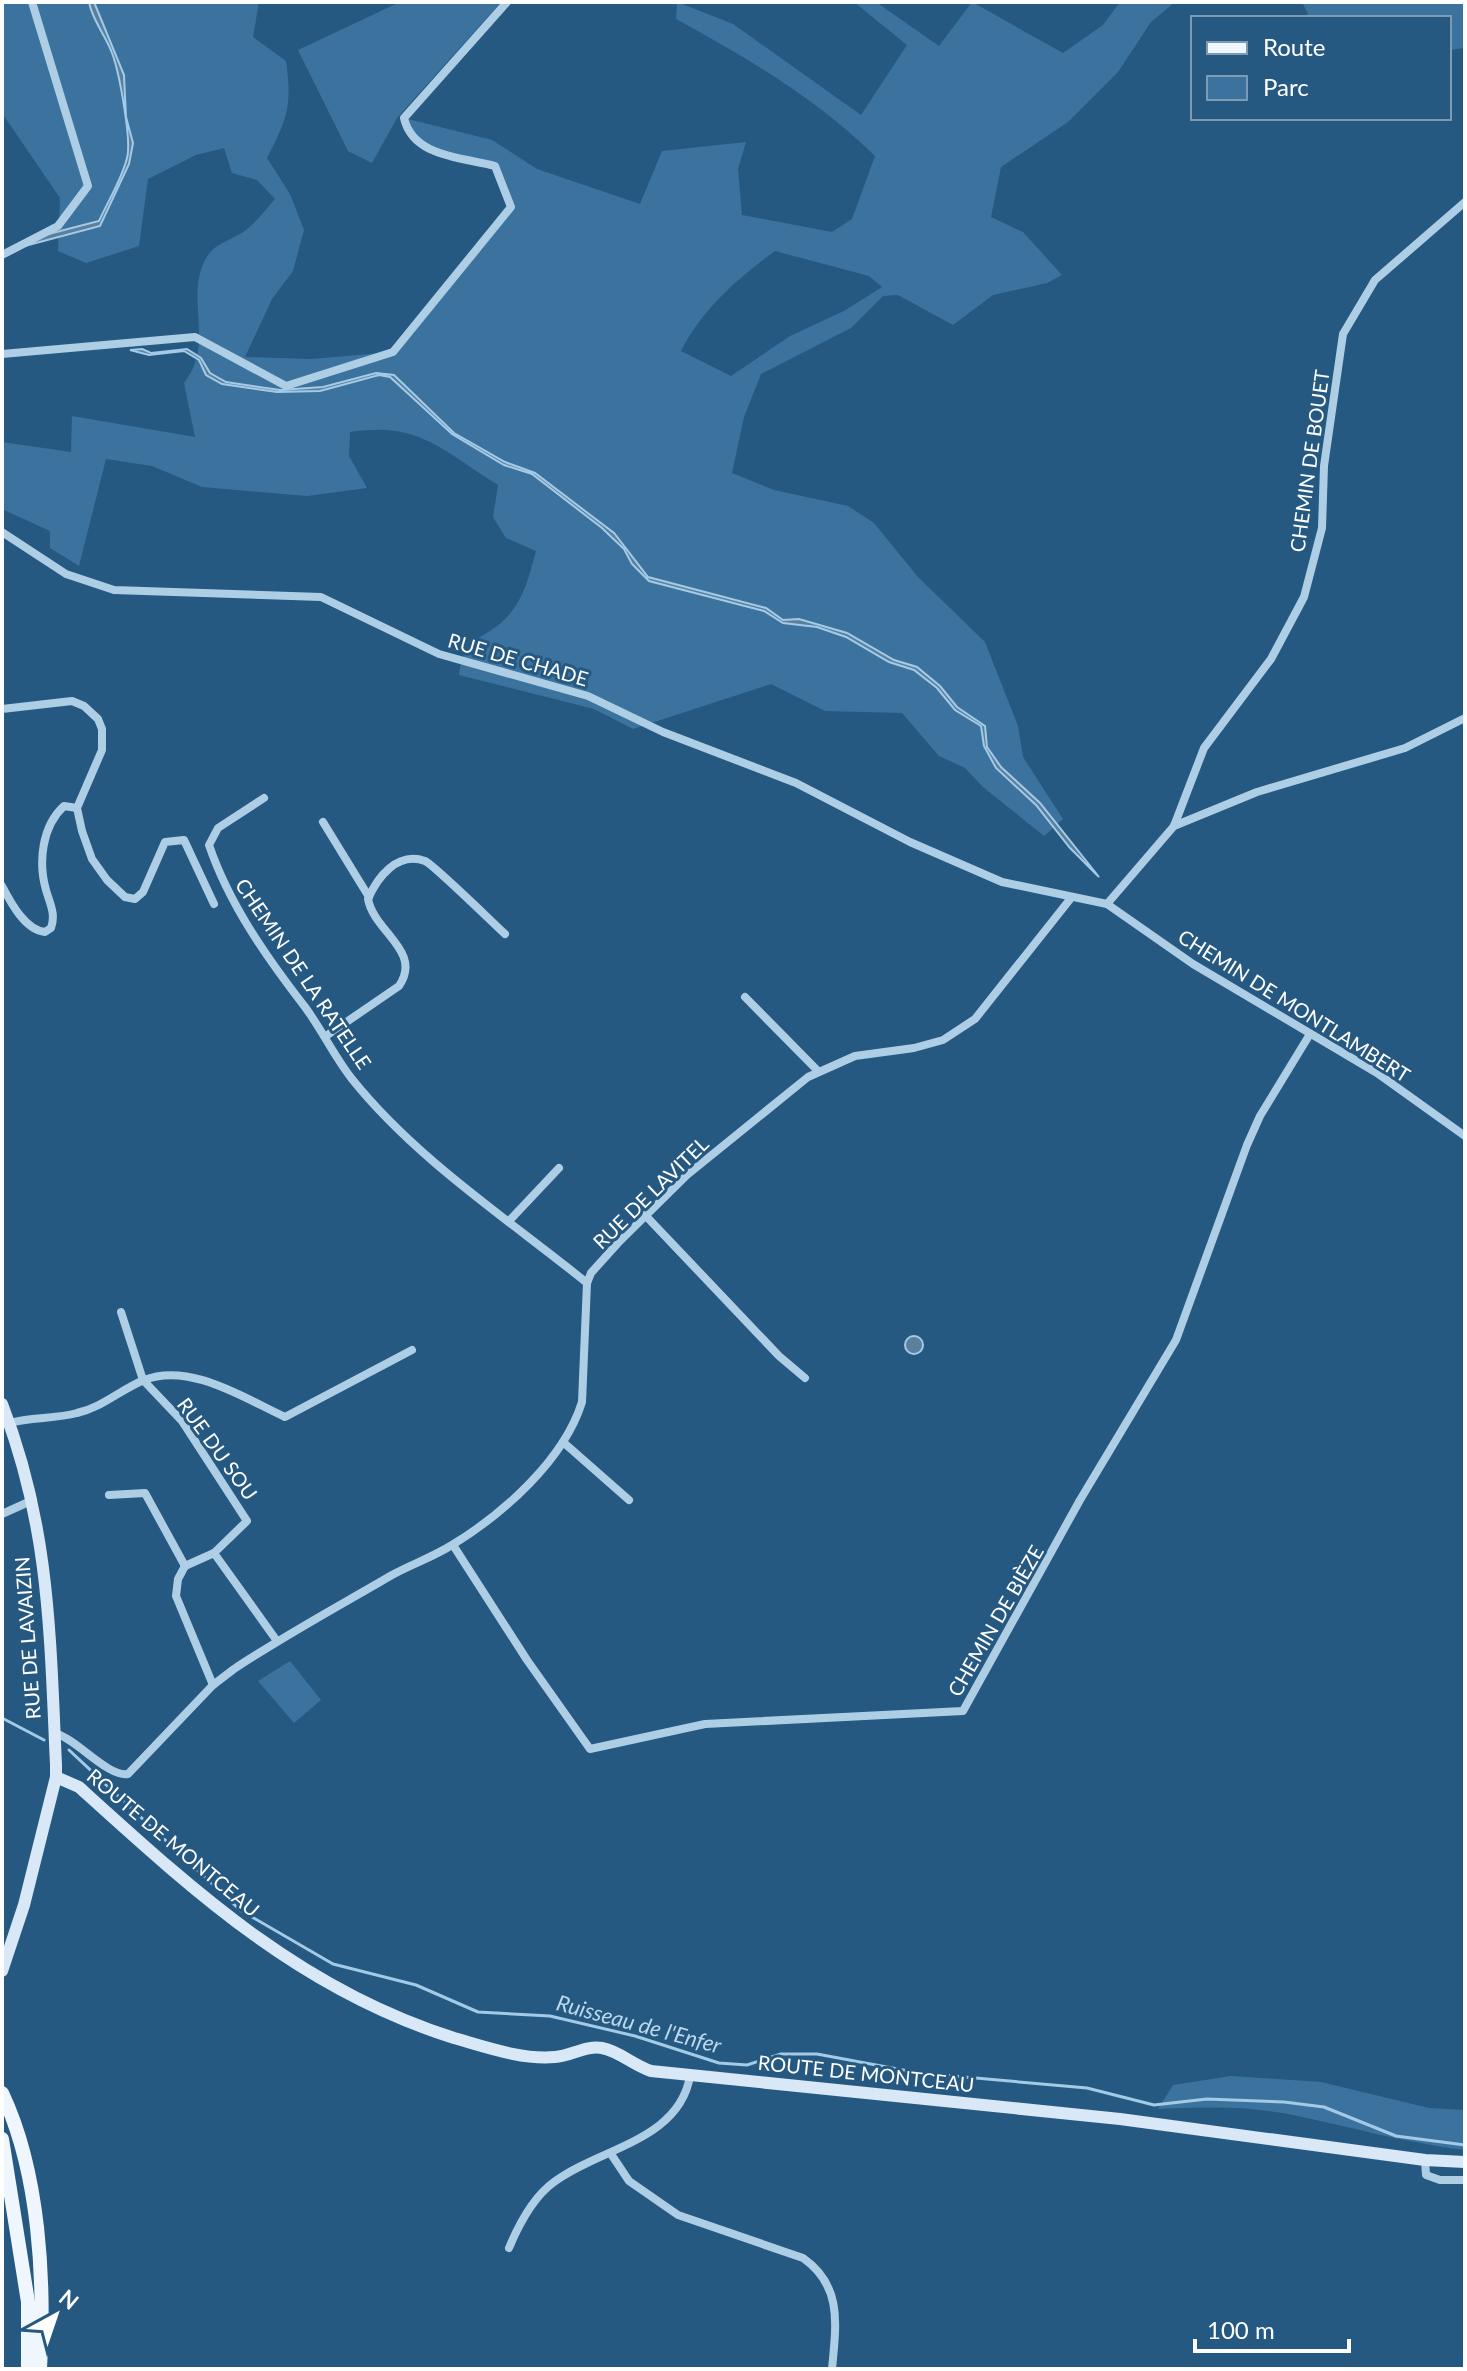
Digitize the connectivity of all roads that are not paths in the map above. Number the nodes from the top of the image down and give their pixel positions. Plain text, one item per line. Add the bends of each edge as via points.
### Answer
1 (32, 2) edge
2 (507, 2) edge
3 (1465, 202) edge
4 (2, 255) edge
5 (2, 354) edge
6 (2, 532) edge
7 (2, 709) edge
8 (1465, 718) edge
9 (264, 798) dead end
10 (77, 808) junction
11 (323, 822) dead end
12 (1174, 826) junction
13 (2, 886) edge
14 (369, 897) junction
15 (1071, 898) junction
16 (214, 904) dead end
17 (1107, 904) junction
18 (505, 934) dead end
19 (745, 997) dead end
20 (1310, 1034) junction
21 (326, 1036) junction
22 (818, 1071) junction
23 (1465, 1136) edge
24 (559, 1168) dead end
25 (645, 1215) junction
26 (509, 1221) junction
27 (587, 1283) junction
28 (121, 1312) dead end
29 (412, 1350) dead end
30 (805, 1378) dead end
31 (143, 1380) junction
32 (2, 1404) edge
33 (9, 1423) junction
34 (563, 1442) junction
35 (109, 1495) dead end
36 (33, 1500) junction
37 (629, 1500) dead end
38 (2, 1514) edge
39 (453, 1545) junction
40 (214, 1553) junction
41 (185, 1566) junction
42 (277, 1641) junction
43 (213, 1685) junction
44 (55, 1733) junction
45 (56, 1777) junction
46 (32, 1871) junction
47 (2, 1953) edge
48 (2, 1971) edge
49 (690, 2076) junction
50 (2, 2093) edge
51 (2, 2139) edge
52 (611, 2154) junction
53 (1425, 2160) junction
54 (1465, 2162) edge
55 (1465, 2180) edge
56 (509, 2248) dead end
57 (28, 2369) edge
58 (40, 2369) edge
59 (832, 2369) edge

1 - 4 street via 88,186 58,226
2 - 5 street via 404,118 408,135 421,147 495,166 511,207 393,352 286,386 195,337
3 - 12 street, CHEMIN DE BOUET via 1375,280 1343,334 1324,466 1322,528 1304,597 1271,659 1204,748
6 - 15 street, RUE DE CHADE via 66,574 114,590 321,597 439,654 588,696 663,732 796,783 1002,882
7 - 10 street via 72,701 98,719 102,750
8 - 12 street via 1405,748 1257,792
9 - 21 street, CHEMIN DE LA RATELLE via 218,828 209,845 237,908
10 - 13 street via 64,806 53,815 46,834 42,860 53,912 51,928 34,929
10 - 16 street via 92,859 125,897 135,899 143,892 165,842 184,840
11 - 14 street
12 - 17 street, CHEMIN DE BOUET
14 - 18 street via 380,875 401,862 424,861
14 - 21 street via 369,906 403,953 405,977
15 - 17 street, RUE DE CHADE
15 - 22 street, RUE DE LAVITEL via 975,1019 943,1040 855,1056
17 - 20 street, CHEMIN DE MONTLAMBERT via 1193,964
19 - 22 street
20 - 23 street, CHEMIN DE MONTLAMBERT via 1377,1073
20 - 39 street, CHEMIN DE BIÈZE via 1247,1145 1176,1340 963,1711 705,1724 590,1749
21 - 26 street, CHEMIN DE LA RATELLE via 353,1080 412,1140
22 - 25 street, RUE DE LAVITEL
24 - 26 street
25 - 27 street, RUE DE LAVITEL
25 - 30 street
26 - 27 street, CHEMIN DE LA RATELLE
27 - 34 street via 582,1402
28 - 31 street, RUE DU SOU
29 - 31 street via 285,1417 184,1374
31 - 33 street via 108,1402 75,1414
31 - 40 street, RUE DU SOU via 182,1421 247,1521
32 - 33 street, RUE DE LAVAIZIN
33 - 36 street, RUE DE LAVAIZIN
34 - 37 street
34 - 39 street via 512,1497
35 - 41 street via 145,1493
36 - 38 street
36 - 44 street, RUE DE LAVAIZIN via 47,1581
39 - 42 street
40 - 41 street, RUE DU SOU
40 - 42 street
41 - 43 street via 176,1596
42 - 43 street
43 - 44 street via 128,1774 114,1772 69,1737
44 - 45 street, RUE DE LAVAIZIN
45 - 46 street, RUE DE LAVAIZIN
45 - 49 street, ROUTE DE MONTCEAU via 79,1787 226,1917 292,1962 367,2002 452,2037 523,2056 553,2057 600,2047 643,2068
46 - 47 street, RUE DE LAVAIZIN
46 - 48 street, RUE DE LAVAIZIN
49 - 52 street via 683,2103 645,2135
49 - 53 street, ROUTE DE MONTCEAU via 1120,2119
50 - 58 main road via 25,2154 32,2195 41,2299
51 - 57 main road via 28,2302
52 - 56 street via 552,2183 531,2207
52 - 59 street via 629,2181 678,2215 803,2258 821,2270 833,2300
53 - 54 street, ROUTE DE MONTCEAU
53 - 55 street via 1426,2175

